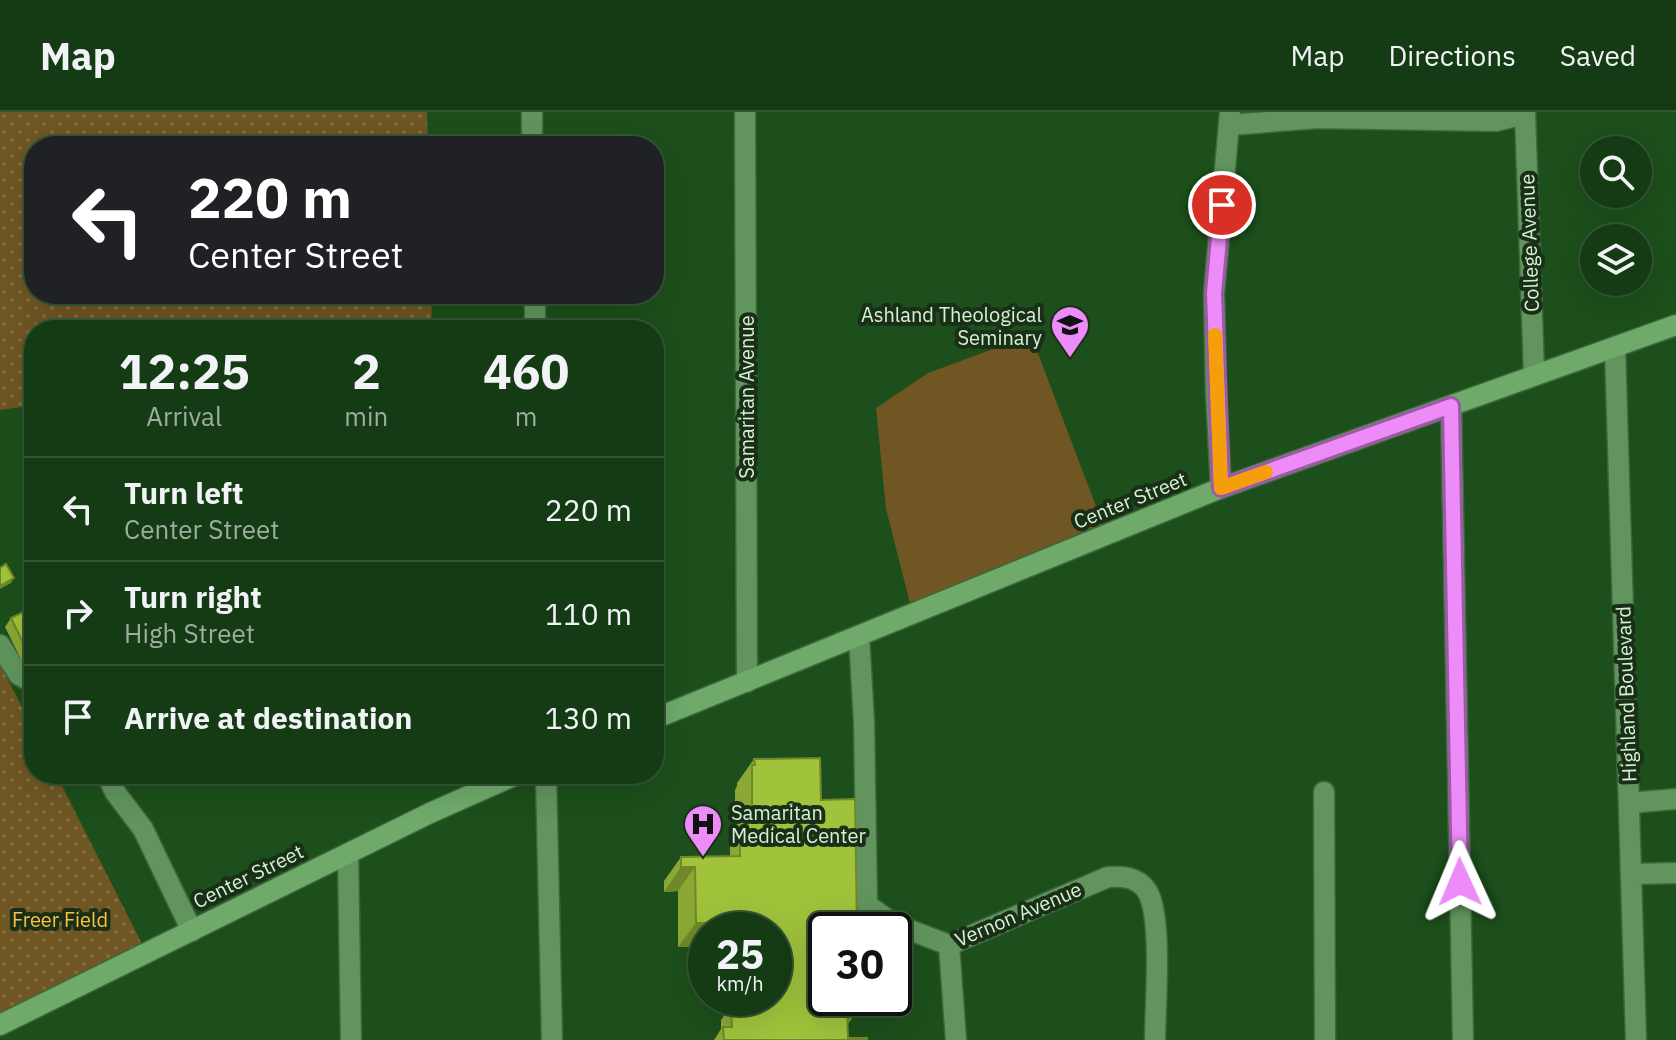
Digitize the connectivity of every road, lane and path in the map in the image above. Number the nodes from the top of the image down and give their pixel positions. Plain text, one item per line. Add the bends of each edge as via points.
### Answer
1 (532, 112) edge
2 (745, 112) edge
3 (1525, 113) edge
4 (1230, 118) edge
5 (532, 136) edge
6 (1676, 325) edge
7 (1615, 347) junction
8 (1534, 374) junction
9 (1451, 406) junction
10 (1221, 488) junction
11 (859, 636) junction
12 (0, 645) edge
13 (24, 678) edge
14 (747, 682) junction
15 (664, 715) edge
16 (111, 784) edge
17 (495, 784) edge
18 (546, 784) edge
19 (1324, 792) dead end
20 (1676, 799) edge
21 (1629, 803) junction
22 (348, 854) junction
23 (1676, 873) edge
24 (1631, 874) junction
25 (192, 931) junction
26 (949, 945) junction
27 (0, 1025) edge
28 (351, 1040) edge
29 (552, 1040) edge
30 (956, 1040) edge
31 (1155, 1040) edge
32 (1325, 1040) edge
33 (1463, 1040) edge
34 (1636, 1040) edge

1 - 5 street
2 - 14 street, Samaritan Avenue
3 - 4 street via 1496,121
3 - 8 street, College Avenue
4 - 10 street via 1214,293
6 - 7 main road, Center Street
7 - 8 main road, Center Street
7 - 21 street, Highland Boulevard
8 - 9 main road, Center Street
9 - 10 main road, Center Street
9 - 33 street
10 - 11 main road, Center Street
11 - 14 main road, Center Street
11 - 26 street, Vernon Avenue via 867,905 894,924
12 - 13 street
14 - 15 main road, Center Street
16 - 25 street via 143,829
17 - 22 main road, Center Street
18 - 29 street
19 - 32 street
20 - 21 street
21 - 24 street, Highland Boulevard
22 - 25 main road, Center Street
22 - 28 street
23 - 24 street
24 - 34 street, Highland Boulevard
25 - 27 main road, Center Street
26 - 30 street
26 - 31 street, Vernon Avenue via 1108,877 1132,879 1146,889 1155,910

